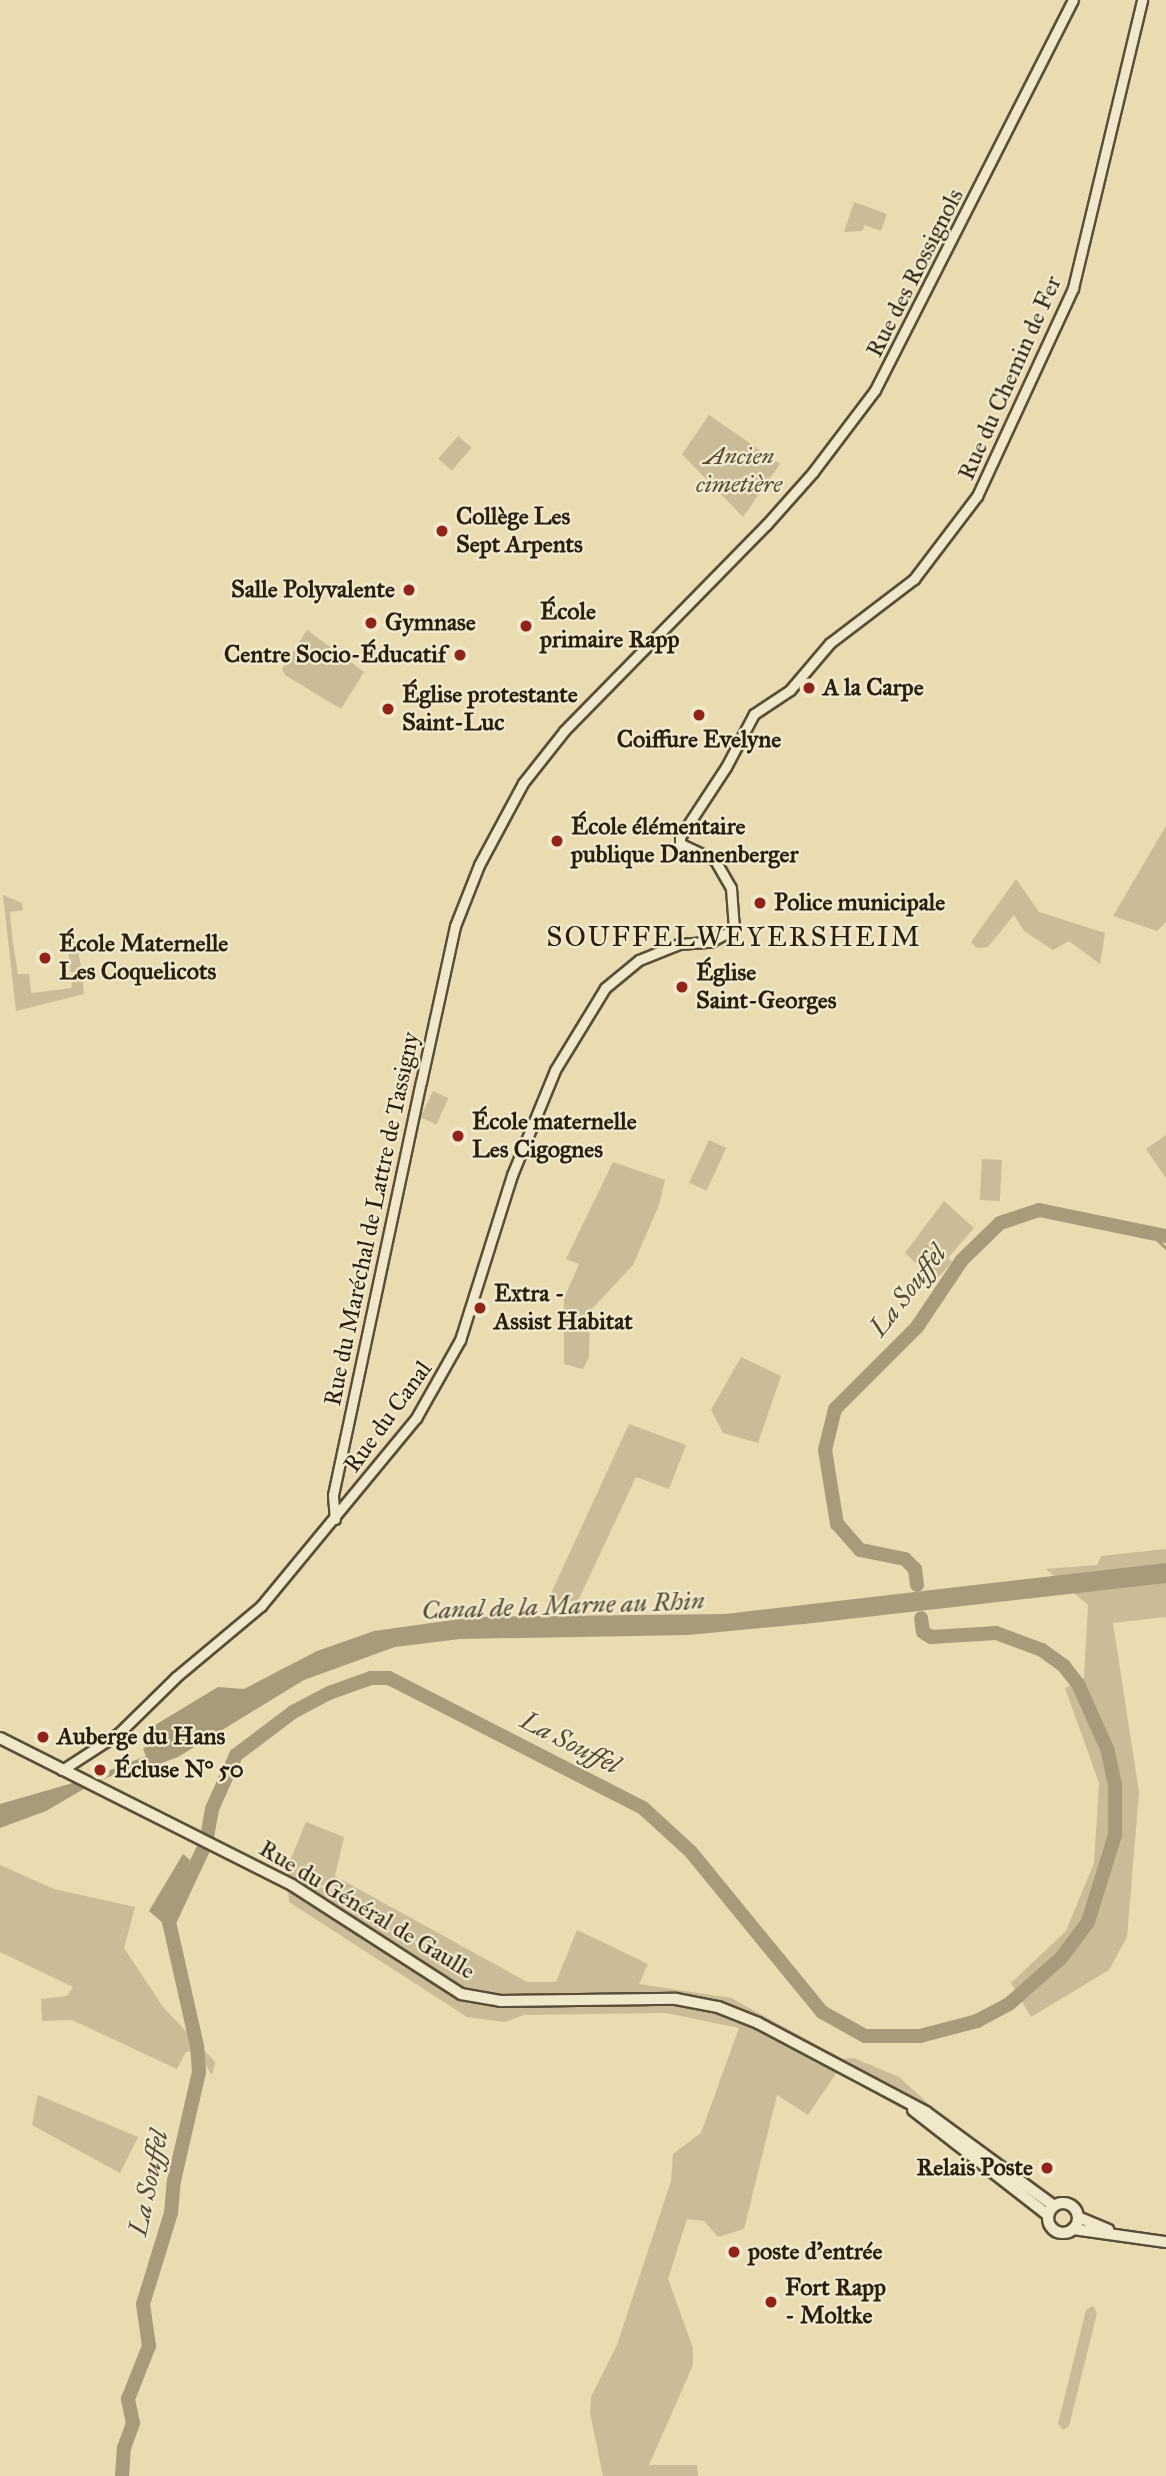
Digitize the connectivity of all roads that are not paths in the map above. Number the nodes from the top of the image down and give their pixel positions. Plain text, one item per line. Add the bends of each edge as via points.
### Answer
1 (1073, 0) edge
2 (1142, 0) edge
3 (455, 926) joint
4 (734, 929) joint
5 (335, 1519) junction
6 (0, 1738) edge
7 (62, 1770) junction
8 (1051, 2210) junction
9 (1079, 2217) junction
10 (1073, 2230) junction
11 (1118, 2234) junction
12 (1166, 2242) edge

1 - 3 street, Rue des Rossignols via 881,380 813,472 753,539 584,708 530,773 479,864
2 - 4 street, Rue du Chemin de Fer via 1077,277 1002,450 970,508 927,566 902,590 830,642 803,678 754,714 720,778 680,837 680,844 715,860 731,888
3 - 5 street, Rue du Maréchal de Lattre de Tassigny via 333,1495
4 - 5 street, Rue du Canal via 710,942 679,944 639,960 605,988 560,1058 537,1112 448,1368 416,1418
5 - 7 street, Rue du Canal via 261,1606 176,1677 120,1733
6 - 7 main road, Rue du Général de Gaulle
7 - 8 main road, Rue du Général de Gaulle via 305,1893 461,1994 491,2000 649,1997 706,2004 776,2031 900,2098
8 - 9 main road via 1070,2204
8 - 10 main road via 1054,2230
9 - 10 main road
9 - 11 main road
10 - 11 main road
11 - 12 main road

